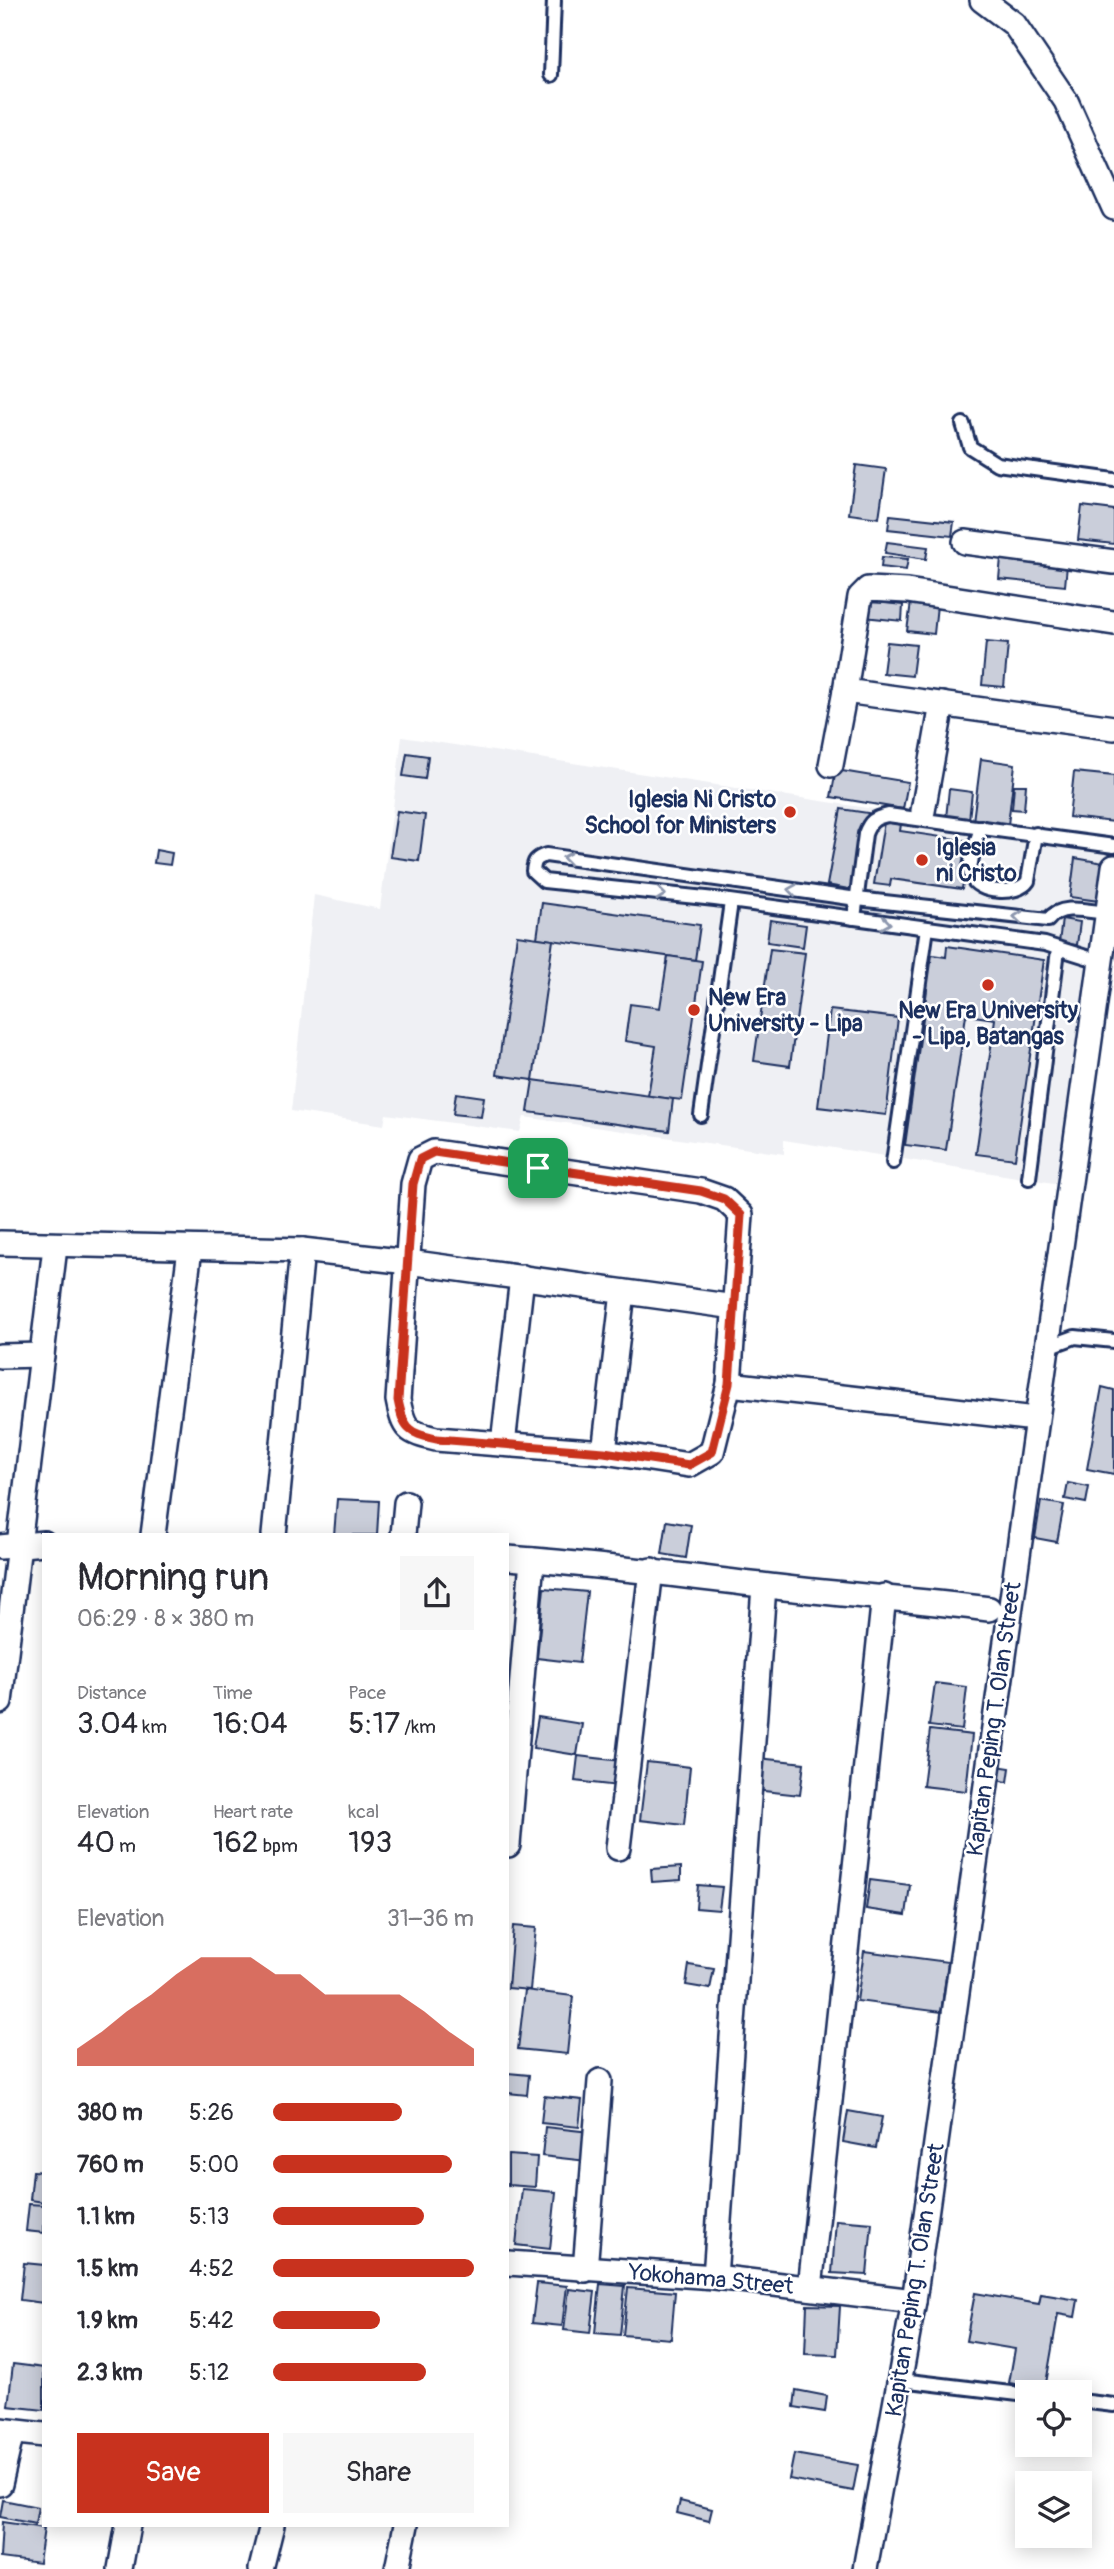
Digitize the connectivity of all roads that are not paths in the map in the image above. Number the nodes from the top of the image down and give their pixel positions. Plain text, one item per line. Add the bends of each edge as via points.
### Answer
1 (555, 0) edge
2 (982, 0) edge
3 (551, 75) dead end
4 (1114, 208) edge
5 (962, 424) dead end
6 (1114, 480) edge
7 (965, 542) dead end
8 (1114, 562) edge
9 (1114, 623) edge
10 (845, 691) junction
11 (942, 704) junction
12 (1114, 728) edge
13 (831, 765) dead end
14 (923, 811) dead end
15 (981, 827) junction
16 (1036, 834) junction
17 (1114, 846) edge
18 (1114, 867) edge
19 (715, 880) junction
20 (715, 899) junction
21 (857, 899) junction
22 (731, 902) junction
23 (1106, 913) junction
24 (854, 918) junction
25 (1048, 920) junction
26 (927, 928) junction
27 (1045, 944) junction
28 (1058, 950) junction
29 (1099, 961) junction
30 (701, 1115) dead end
31 (892, 1162) dead end
32 (1029, 1178) dead end
33 (0, 1243) edge
34 (55, 1247) junction
35 (190, 1249) junction
36 (302, 1250) junction
37 (408, 1262) junction
38 (522, 1277) junction
39 (623, 1292) junction
40 (735, 1307) junction
41 (1114, 1341) edge
42 (1045, 1348) junction
43 (42, 1355) junction
44 (0, 1356) edge
45 (729, 1384) junction
46 (1035, 1419) junction
47 (503, 1444) junction
48 (604, 1452) junction
49 (406, 1503) dead end
50 (153, 1533) edge
51 (274, 1533) edge
52 (403, 1533) edge
53 (42, 1543) edge
54 (9, 1546) edge
55 (509, 1558) edge
56 (532, 1560) junction
57 (651, 1570) junction
58 (764, 1586) junction
59 (884, 1595) junction
60 (989, 1609) dead end
61 (1, 1678) edge
62 (0, 1702) edge
63 (509, 1833) edge
64 (618, 1848) dead end
65 (600, 2081) dead end
66 (509, 2263) edge
67 (585, 2270) junction
68 (715, 2277) junction
69 (810, 2288) junction
70 (914, 2301) junction
71 (901, 2380) junction
72 (1015, 2394) edge
73 (1092, 2402) edge
74 (1114, 2405) edge
75 (6, 2431) edge
76 (42, 2435) edge
77 (0, 2484) edge
78 (128, 2527) edge
79 (272, 2527) edge
80 (406, 2527) edge
81 (120, 2569) edge
82 (261, 2569) edge
83 (397, 2569) edge
84 (865, 2569) edge

1 - 3 lane
2 - 4 street via 1014,24 1066,101
5 - 6 lane via 970,447 997,464
7 - 8 street
9 - 10 street via 867,589 860,597
10 - 11 street
10 - 13 street
11 - 12 street
11 - 14 street
15 - 16 lane
15 - 16 lane via 971,869 981,887 1024,887
15 - 21 lane via 888,815 869,822
16 - 17 lane
18 - 23 street, Kapitan Peping T. Olan Street
19 - 20 lane
19 -> 20 lane via 546,855 533,863 533,871 544,881
21 -> 19 lane
20 - 22 lane
21 - 24 lane
25 -> 21 lane
22 - 24 lane
22 - 30 lane
23 - 25 lane via 1065,910
23 - 29 street, Kapitan Peping T. Olan Street
24 -> 26 lane
25 - 27 lane
26 - 27 lane
26 - 31 lane
27 - 28 lane
28 - 29 lane
28 - 32 lane
29 - 42 street, Kapitan Peping T. Olan Street
33 - 34 street
34 - 35 street
34 - 43 street
35 - 36 street
35 - 50 street
36 - 37 street
36 - 51 street
37 - 38 street
37 - 40 street via 413,1184 420,1159 434,1152 701,1191 724,1199 741,1215
37 - 47 street via 398,1400 402,1421 411,1433 424,1436
38 - 39 street
38 - 47 street
39 - 40 street
39 - 48 street
40 - 45 street
41 - 42 lane via 1075,1337
42 - 46 street, Kapitan Peping T. Olan Street
43 - 44 street
43 - 54 street
45 - 46 street
45 - 48 street via 712,1452 700,1461 689,1465
46 - 70 street, Kapitan Peping T. Olan Street
47 - 48 street
49 - 52 street
53 - 54 street
54 - 61 street
55 - 56 street
56 - 57 street
56 - 63 street
57 - 58 street
57 - 64 street
58 - 59 street
58 - 68 street
59 - 60 street
59 - 69 street
61 - 62 street
65 - 67 street
66 - 67 street, Yokohama Street
67 - 68 street, Yokohama Street
68 - 69 street, Yokohama Street
69 - 70 street, Yokohama Street
70 - 71 street, Kapitan Peping T. Olan Street
71 - 72 lane
71 - 84 street, Kapitan Peping T. Olan Street
73 - 74 lane
75 - 76 street
75 - 77 street
78 - 81 street
79 - 82 street
80 - 83 street

